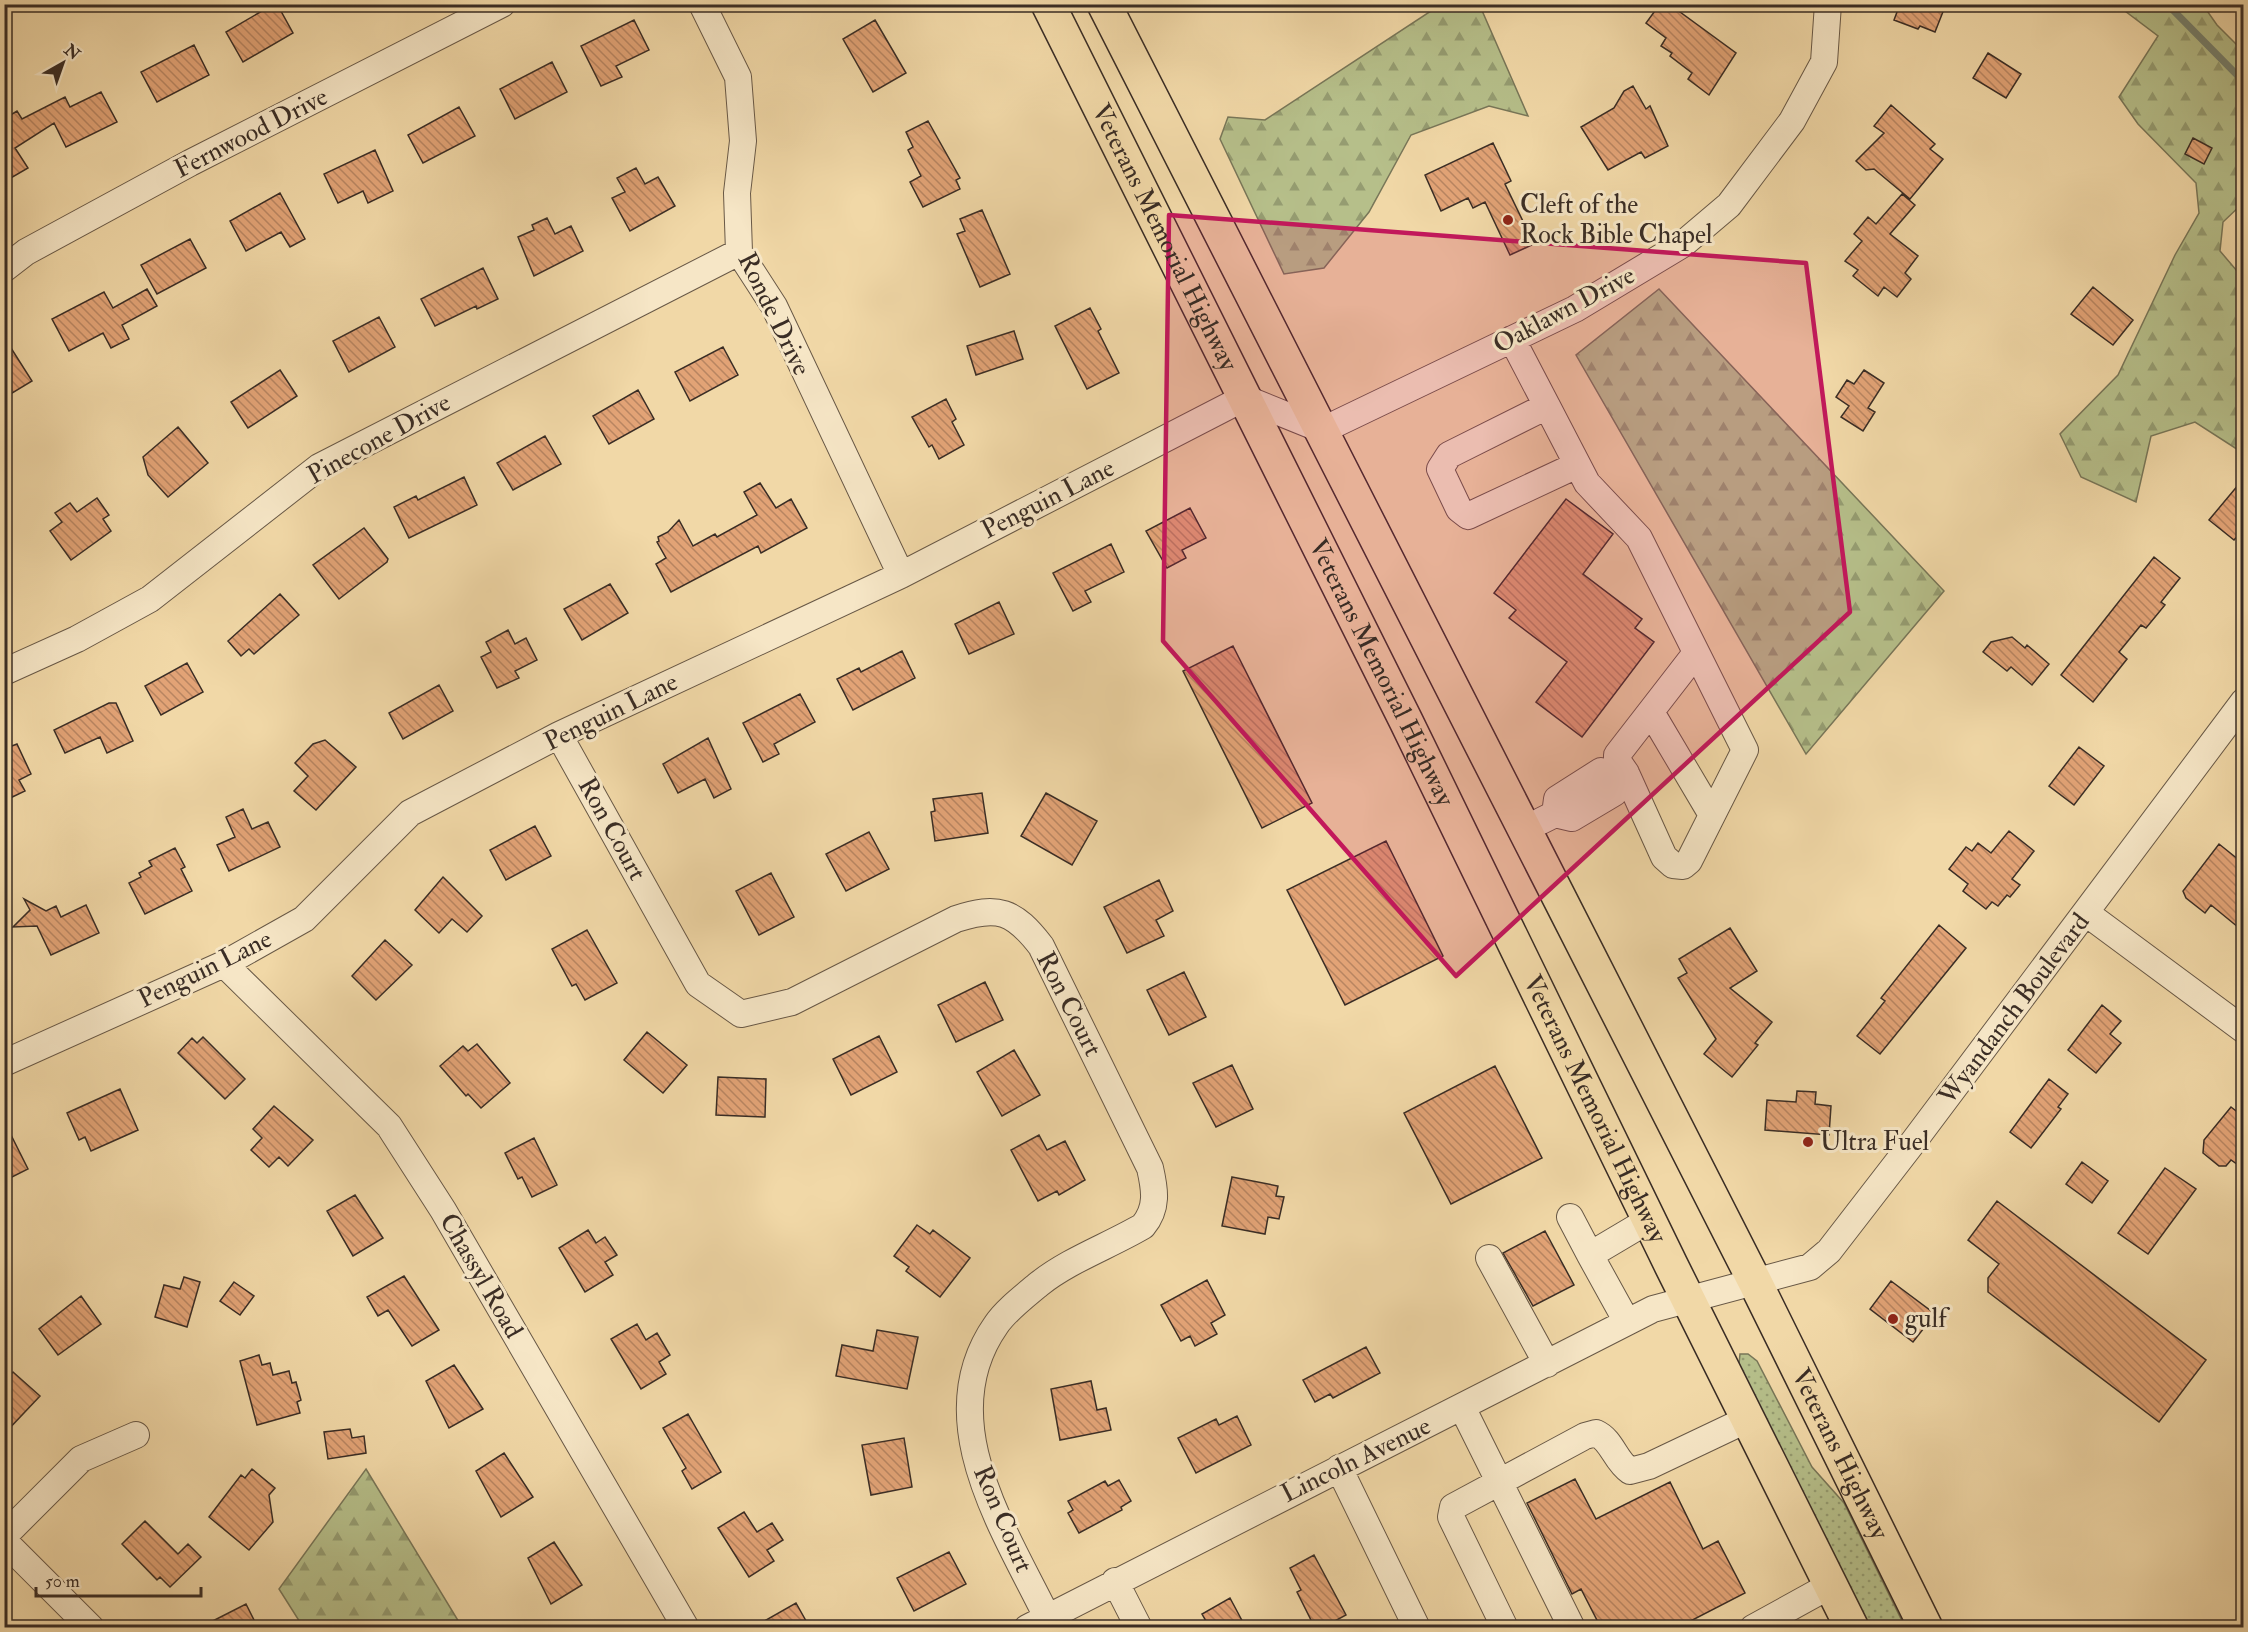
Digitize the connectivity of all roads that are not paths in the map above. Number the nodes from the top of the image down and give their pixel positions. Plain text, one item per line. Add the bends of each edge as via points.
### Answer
1 (502, 4) edge
2 (702, 4) edge
3 (1048, 4) edge
4 (1104, 4) edge
5 (1828, 4) edge
6 (739, 252) junction
7 (4, 269) edge
8 (1512, 339) junction
9 (1244, 398) junction
10 (1547, 406) junction
11 (1323, 430) junction
12 (1577, 465) junction
13 (901, 575) junction
14 (1696, 653) junction
15 (4, 672) edge
16 (2244, 701) edge
17 (1651, 712) junction
18 (559, 735) junction
19 (1622, 775) junction
20 (1712, 815) junction
21 (1523, 831) junction
22 (2086, 913) junction
23 (224, 964) junction
24 (2244, 1030) edge
25 (4, 1063) edge
26 (1570, 1217) dead end
27 (1649, 1220) junction
28 (1590, 1255) junction
29 (1489, 1258) dead end
30 (1755, 1282) junction
31 (1688, 1299) junction
32 (1627, 1322) junction
33 (1547, 1364) junction
34 (1462, 1407) junction
35 (1748, 1419) junction
36 (136, 1435) dead end
37 (1339, 1468) junction
38 (1498, 1483) junction
39 (4, 1539) edge
40 (1115, 1581) junction
41 (1831, 1585) junction
42 (1037, 1622) edge
43 (91, 1628) edge
44 (686, 1628) edge
45 (1139, 1628) edge
46 (1417, 1628) edge
47 (1505, 1628) edge
48 (1572, 1628) edge
49 (1753, 1628) edge
50 (1852, 1628) edge
51 (1926, 1628) edge

1 - 7 street, Fernwood Drive via 190,163 26,252
2 - 6 street, Ronde Drive via 738,77 743,141 737,193
3 - 9 main road, Veterans Memorial Highway
4 - 11 main road, Veterans Memorial Highway
5 - 8 street, Oaklawn Drive via 1824,62 1792,121 1729,205 1683,244 1575,309
6 - 13 street, Ronde Drive via 774,306
6 - 15 street, Pinecone Drive via 319,467 150,599 77,639
8 - 10 street
8 - 11 street, Oaklawn Drive
9 - 11 street
9 - 13 street, Penguin Lane
9 - 27 main road, Veterans Memorial Highway
10 - 12 street
10 - 12 street via 1442,461 1440,469 1459,508 1468,516 1474,515
11 - 21 main road, Veterans Memorial Highway
12 - 14 street via 1587,483 1639,538
13 - 18 street, Penguin Lane
14 - 17 street
14 - 20 street via 1745,750
16 - 22 street, Wyandanch Boulevard
17 - 19 street via 1617,755
17 - 20 street
18 - 23 street, Penguin Lane via 410,813 304,919
18 - 42 street, Ron Court via 699,984 741,1014 792,1002 946,924 978,912 993,910 1008,915 1041,946 1150,1168 1155,1201 1143,1226 1041,1283 997,1323 980,1353 970,1387 973,1446
19 - 20 street via 1664,857 1673,865 1683,866 1689,861
19 - 21 street via 1601,771 1557,799 1555,814
21 - 30 main road, Veterans Memorial Highway
22 - 24 street
22 - 30 street, Wyandanch Boulevard via 1829,1251 1810,1267
23 - 25 street, Penguin Lane
23 - 44 street, Chassyl Road via 390,1126
26 - 28 street
27 - 28 street
27 - 31 main road, Veterans Memorial Highway
28 - 32 street
29 - 33 street
30 - 31 street, Wyandanch Boulevard
30 - 51 main road, Veterans Highway
31 - 32 street, Lincoln Avenue
31 - 35 main road, Veterans Memorial Highway
32 - 33 street, Lincoln Avenue
33 - 34 street, Lincoln Avenue
34 - 37 street, Lincoln Avenue
34 - 38 street
35 - 38 street via 1649,1466 1630,1471 1596,1433
35 - 41 main road
36 - 39 street via 81,1459
37 - 40 street, Lincoln Avenue
37 - 46 street
38 - 47 street via 1454,1508 1450,1517
38 - 48 street
39 - 43 street
40 - 42 street, Lincoln Avenue
40 - 45 street
41 - 49 street
41 - 50 main road

